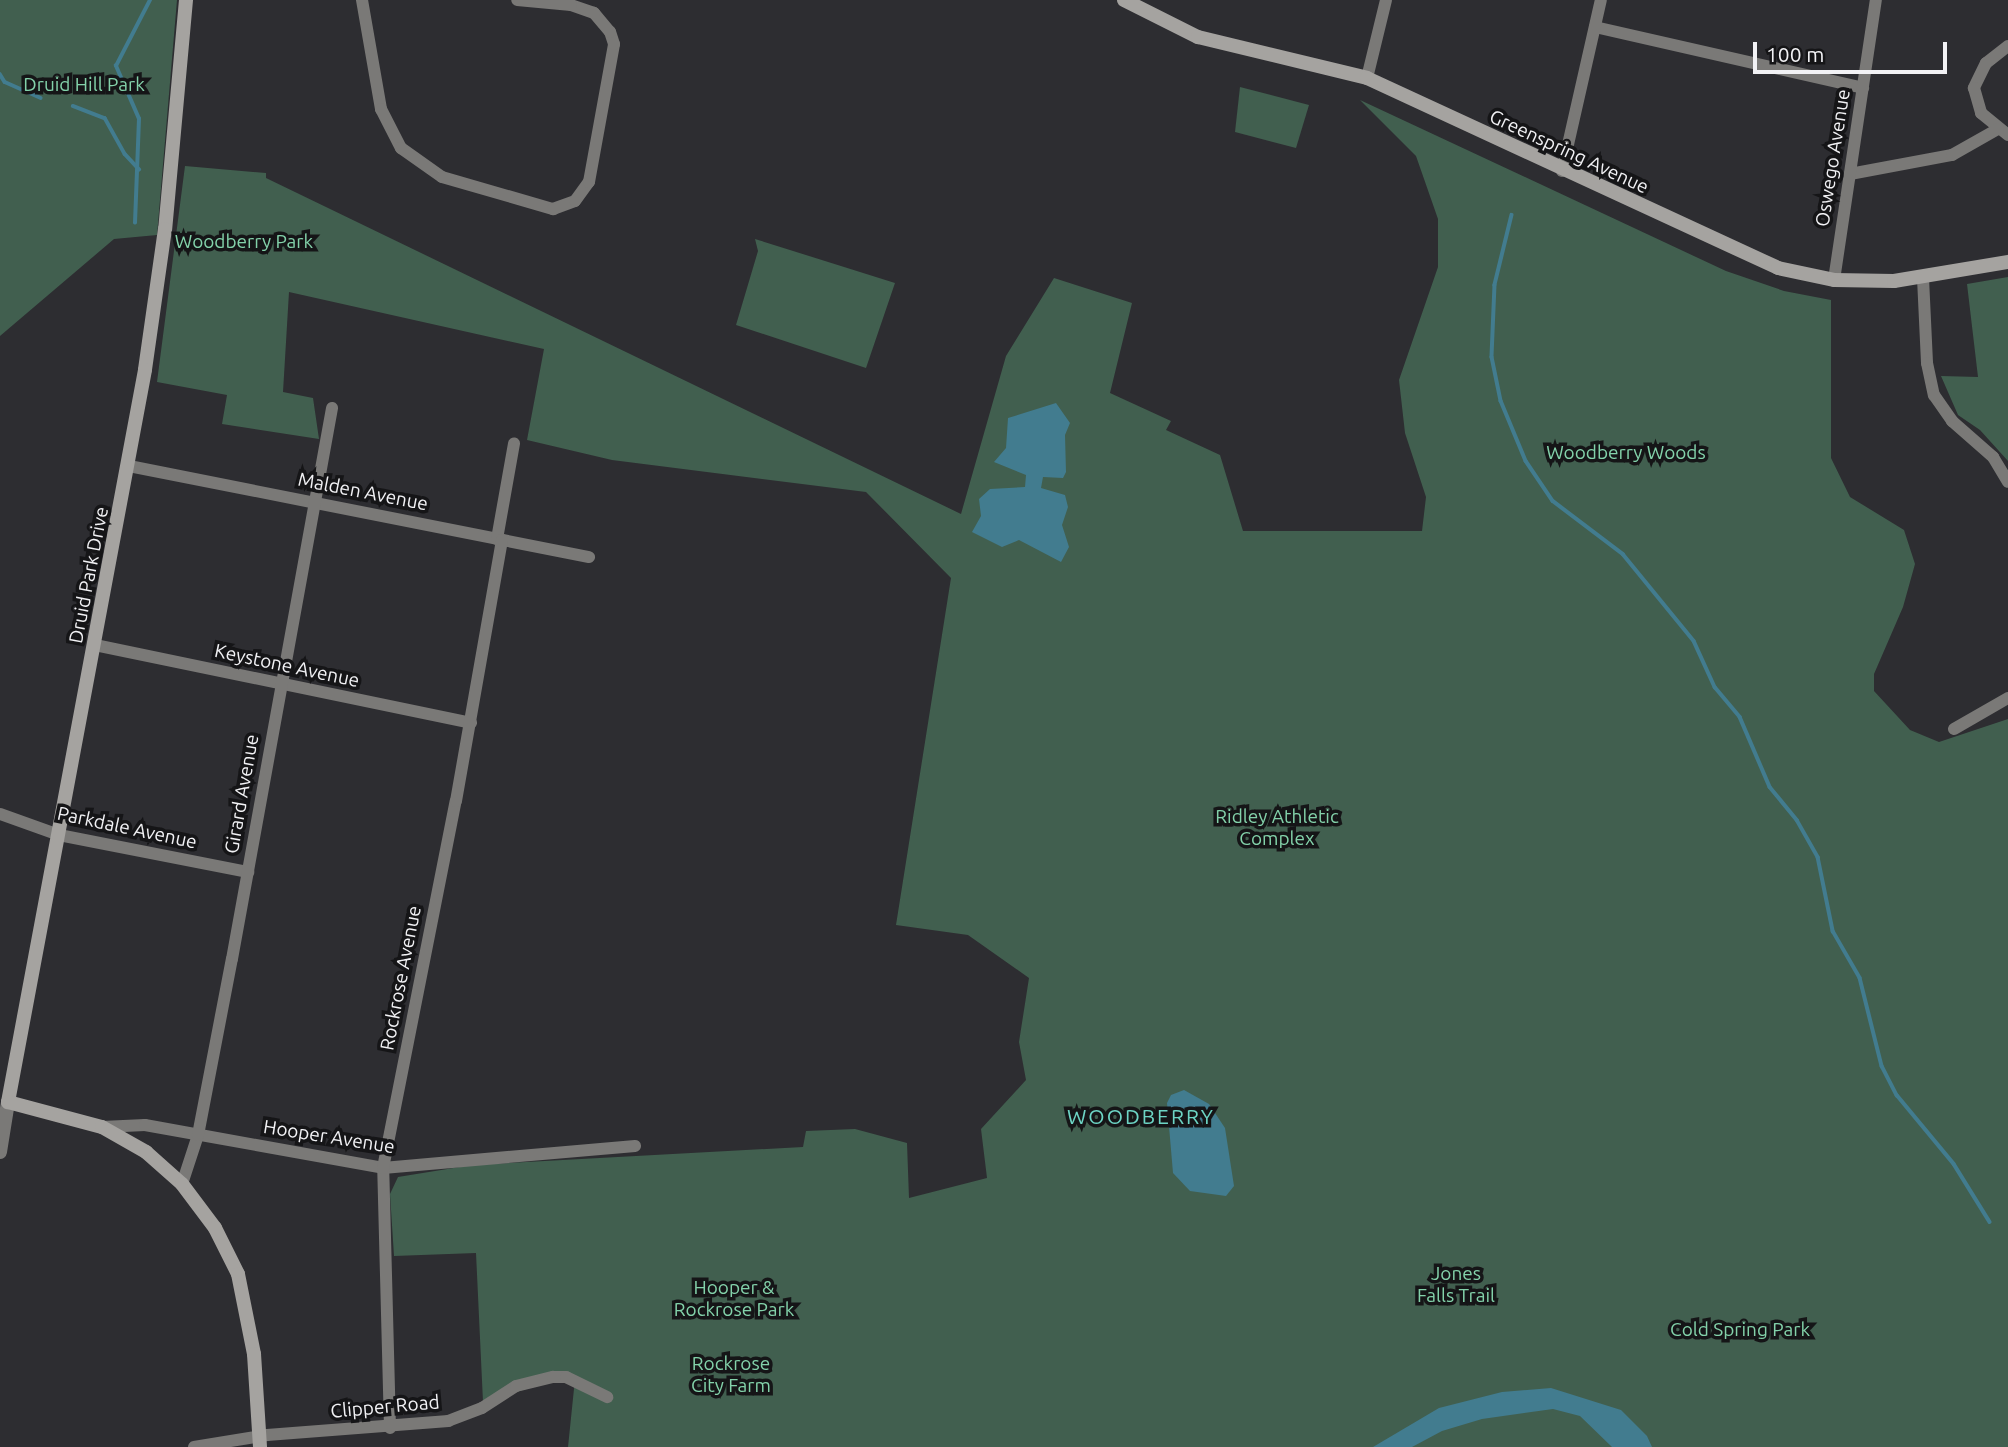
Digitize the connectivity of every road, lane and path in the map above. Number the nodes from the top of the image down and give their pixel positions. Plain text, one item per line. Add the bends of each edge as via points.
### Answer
1 (186, 0) edge
2 (362, 0) edge
3 (517, 0) edge
4 (1124, 0) edge
5 (1386, 0) edge
6 (1601, 0) edge
7 (1876, 0) edge
8 (1595, 27) junction
9 (2008, 46) edge
10 (1367, 78) junction
11 (1863, 88) junction
12 (2003, 132) edge
13 (1562, 171) junction
14 (1850, 174) junction
15 (2008, 262) edge
16 (1923, 278) junction
17 (1834, 280) junction
18 (332, 408) dead end
19 (514, 444) dead end
20 (130, 466) junction
21 (2008, 482) edge
22 (315, 502) junction
23 (500, 539) junction
24 (589, 557) dead end
25 (95, 645) junction
26 (282, 685) junction
27 (2008, 698) edge
28 (471, 723) junction
29 (1954, 729) dead end
30 (0, 814) edge
31 (59, 835) junction
32 (248, 872) junction
33 (8, 1102) junction
34 (102, 1127) junction
35 (198, 1135) junction
36 (635, 1146) dead end
37 (0, 1152) edge
38 (383, 1168) junction
39 (182, 1184) junction
40 (607, 1397) dead end
41 (390, 1428) junction
42 (194, 1447) edge
43 (260, 1447) edge

1 - 20 main road, Druid Park Drive via 166,229
2 - 3 street via 381,109 393,138 412,158 456,182 542,208 565,206 583,193 589,182 613,57 610,32 594,13 582,8
4 - 10 main road, Greenspring Avenue via 1198,37
5 - 10 street
6 - 8 street
7 - 11 street, Oswego Avenue
8 - 11 street
8 - 13 street
9 - 12 street via 1986,63 1974,89 1981,113
10 - 13 main road, Greenspring Avenue
11 - 14 street, Oswego Avenue
12 - 14 street via 1952,155
13 - 17 main road, Greenspring Avenue via 1757,261
14 - 17 street, Oswego Avenue
15 - 16 main road, Greenspring Avenue
16 - 17 main road, Greenspring Avenue
16 - 21 street via 1927,363 1934,395 1952,421 1993,457
18 - 22 street, Girard Avenue
19 - 23 street, Rockrose Avenue
20 - 22 street, Malden Avenue
20 - 25 main road, Druid Park Drive
22 - 23 street, Malden Avenue
22 - 26 street, Girard Avenue
23 - 24 street, Malden Avenue
23 - 28 street, Rockrose Avenue
25 - 26 street, Keystone Avenue
25 - 31 main road, Druid Park Drive
26 - 28 street, Keystone Avenue
26 - 32 street, Girard Avenue
27 - 29 street
28 - 38 street, Rockrose Avenue
30 - 31 street, Parkdale Avenue
31 - 32 street, Parkdale Avenue
31 - 33 main road, Druid Park Drive
32 - 35 street, Girard Avenue
33 - 34 main road
33 - 37 street, Druid Park Drive
34 - 35 street, Hooper Avenue via 145,1125
34 - 39 main road via 146,1152
35 - 38 street, Hooper Avenue
35 - 39 street, Girard Avenue
36 - 38 street, Hooper Avenue
38 - 41 street, Rockrose Avenue
39 - 43 main road, bridge via 215,1227 246,1298
40 - 41 street, Clipper Road via 566,1377 553,1377 516,1386 465,1416
41 - 42 street, Clipper Road via 267,1435

